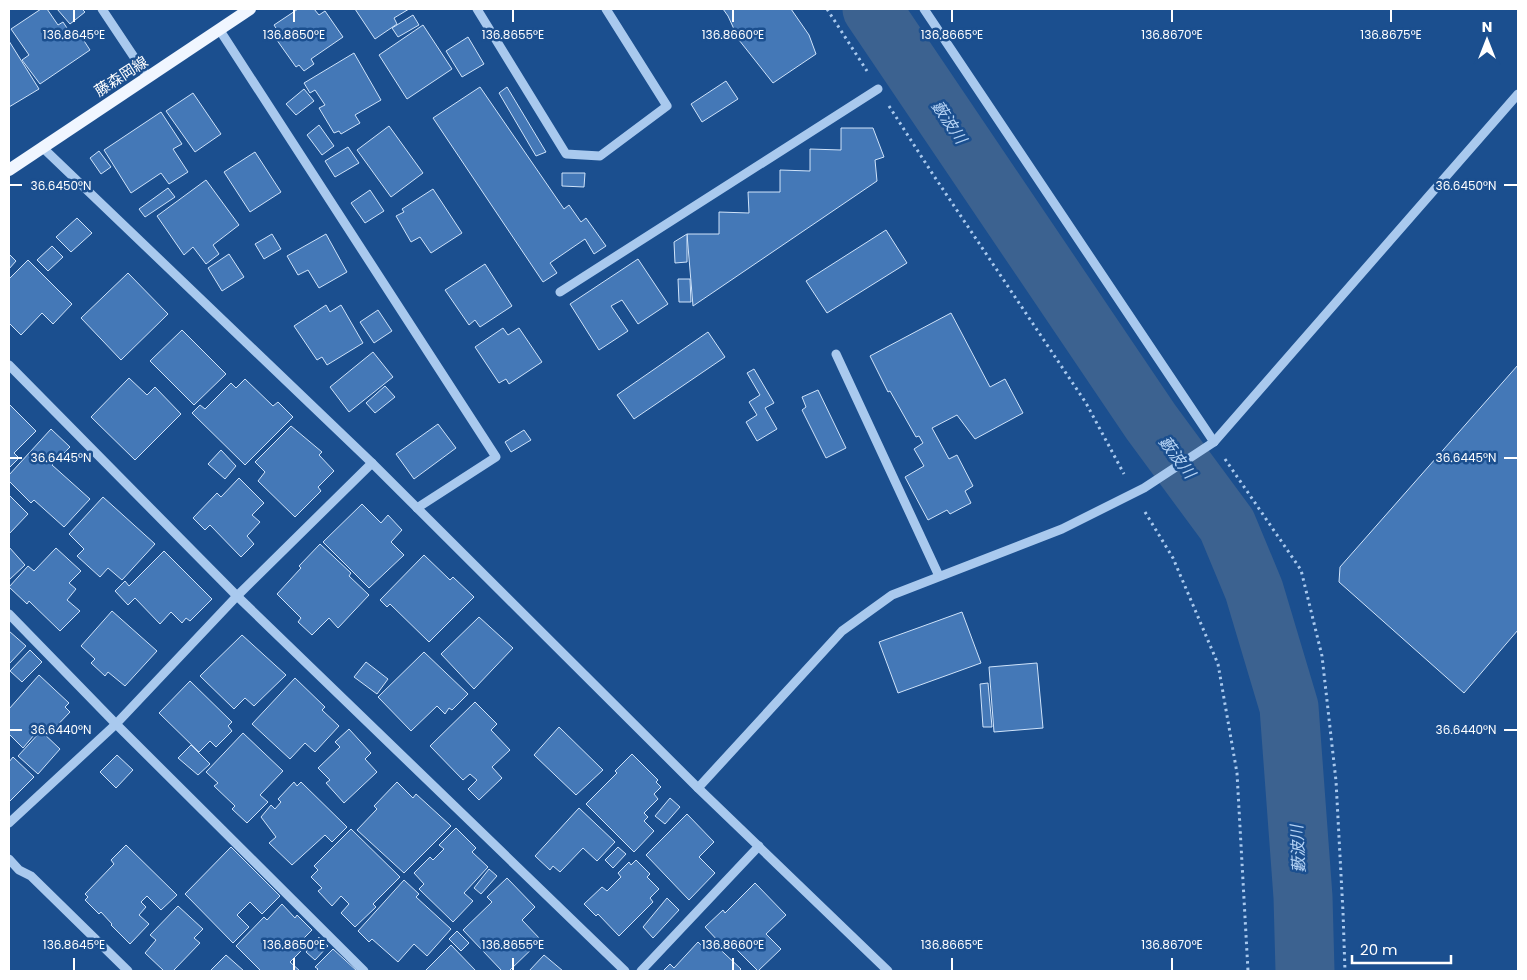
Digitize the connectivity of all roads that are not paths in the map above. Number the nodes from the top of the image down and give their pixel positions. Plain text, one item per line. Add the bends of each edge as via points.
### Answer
1 (102, 9) edge
2 (250, 9) edge
3 (477, 9) edge
4 (606, 9) edge
5 (924, 9) edge
6 (219, 29) junction
7 (148, 78) junction
8 (878, 89) road end
9 (1518, 94) edge
10 (42, 147) junction
11 (9, 170) edge
12 (560, 292) dead end
13 (836, 354) dead end
14 (9, 365) edge
15 (1214, 442) junction
16 (372, 463) junction
17 (417, 508) junction
18 (939, 576) junction
19 (237, 596) junction
20 (9, 614) edge
21 (116, 724) junction
22 (698, 788) junction
23 (9, 823) edge
24 (758, 846) junction
25 (9, 859) edge
26 (128, 971) edge
27 (364, 971) edge
28 (625, 971) edge
29 (641, 971) edge
30 (888, 971) edge

1 - 7 street
2 - 6 main road, 藤森岡線
3 - 4 street via 566,154 600,156 667,106
5 - 15 street
6 - 7 main road, 藤森岡線
6 - 17 street via 496,456
7 - 10 main road, 藤森岡線
8 - 12 street
9 - 15 street
10 - 11 main road, 藤森岡線
10 - 16 street
13 - 18 street
14 - 19 street
15 - 18 street via 1144,488 1062,529
16 - 17 street
16 - 19 street
17 - 22 street
18 - 22 street via 892,595 842,631
19 - 21 street
19 - 28 street
20 - 21 street
21 - 23 street
21 - 27 street
22 - 24 street
24 - 29 street
24 - 30 street
25 - 26 street via 19,870 31,876

